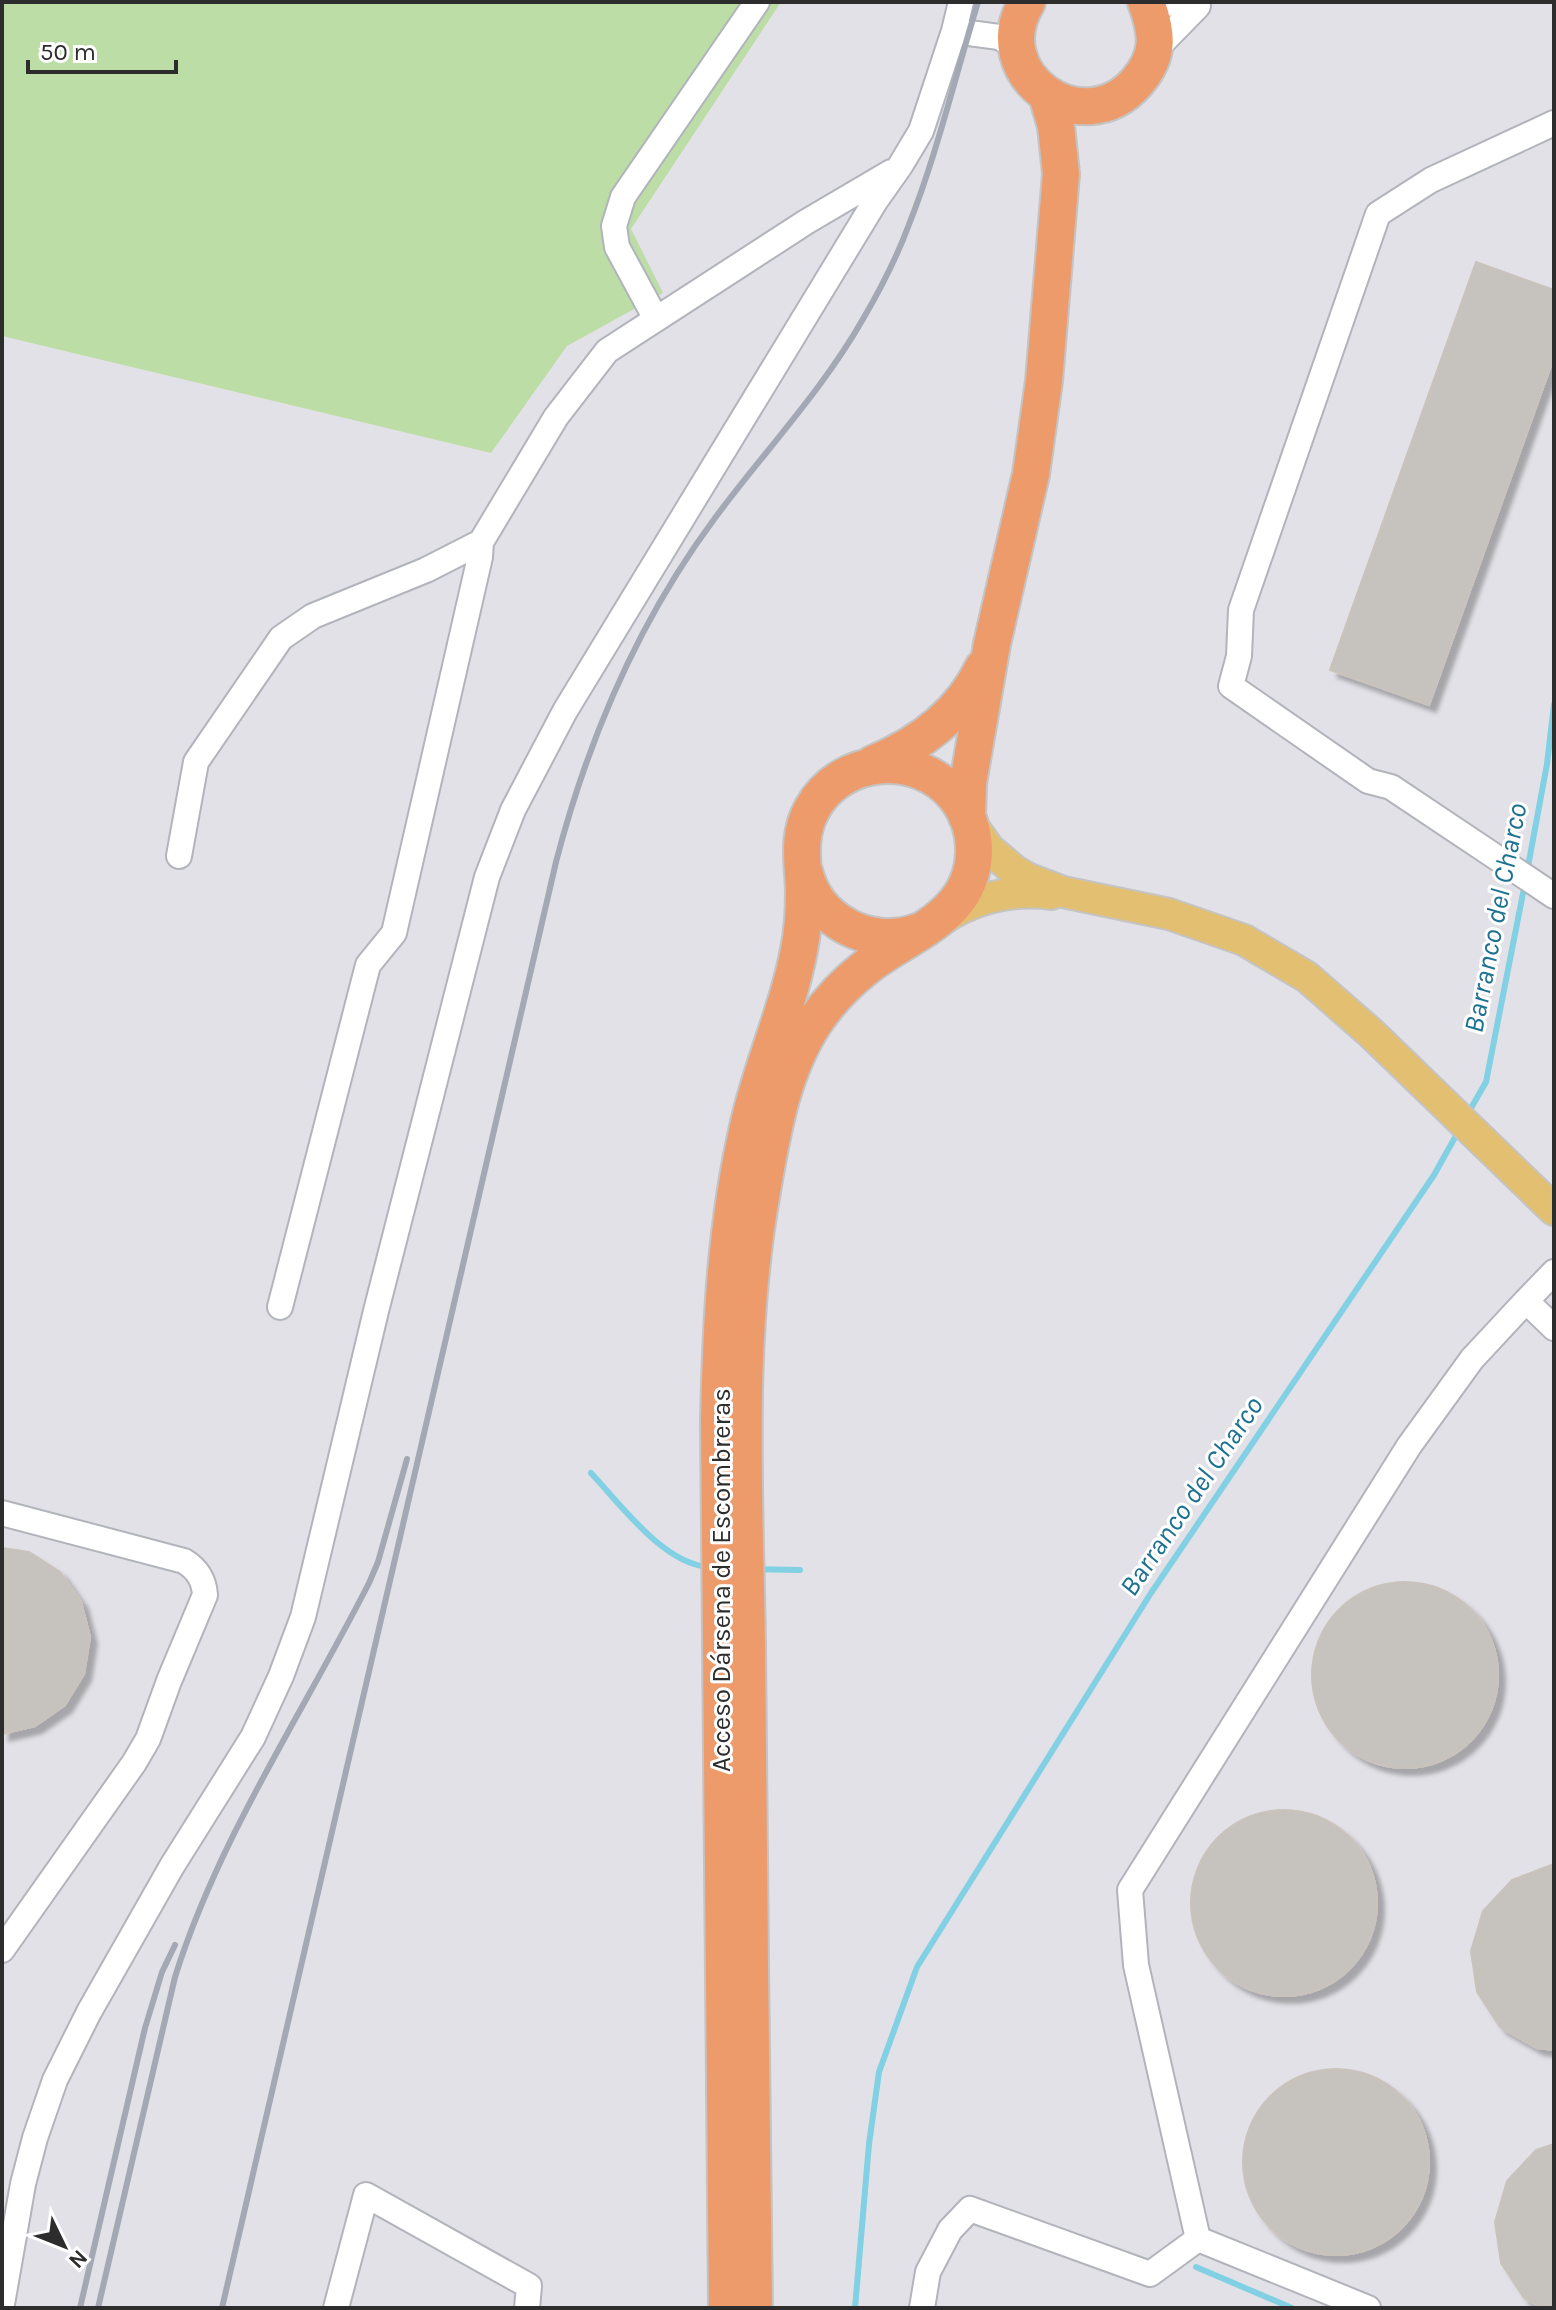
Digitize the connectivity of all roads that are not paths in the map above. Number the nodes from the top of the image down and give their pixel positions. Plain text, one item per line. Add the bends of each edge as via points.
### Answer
1 (757, 2) edge
2 (961, 2) edge
3 (1027, 2) edge
4 (1146, 2) edge
5 (1155, 2) edge
6 (1201, 4) edge
7 (954, 31) junction
8 (1016, 47) junction
9 (1155, 50) junction
10 (1047, 95) junction
11 (1104, 104) junction
12 (1554, 123) edge
13 (900, 166) junction
14 (1061, 174) junction
15 (656, 319) junction
16 (481, 542) junction
17 (992, 644) junction
18 (856, 770) junction
19 (968, 818) junction
20 (179, 856) dead end
21 (802, 862) junction
22 (1554, 896) edge
23 (1092, 899) junction
24 (929, 926) junction
25 (1554, 1210) edge
26 (1554, 1272) edge
27 (1526, 1301) junction
28 (280, 1307) dead end
29 (1554, 1328) edge
30 (2, 1513) edge
31 (2, 1950) edge
32 (1198, 2239) junction
33 (2, 2304) edge
34 (336, 2308) edge
35 (527, 2308) edge
36 (727, 2308) edge
37 (754, 2308) edge
38 (922, 2308) edge
39 (1368, 2308) edge

1 - 15 lane via 623,197 614,226 617,247
2 - 7 lane
3 - 8 highway
4 - 9 highway
5 - 6 lane
6 - 9 lane
7 - 8 lane via 999,37
7 - 13 lane via 921,131
8 - 10 highway via 1021,66
9 - 11 highway via 1128,93
10 - 11 highway via 1079,107
10 - 14 highway
11 - 14 highway via 1082,129
12 - 22 lane via 1431,180 1378,214 1241,610 1239,656 1231,686 1368,781 1391,787
13 - 15 lane
13 - 33 lane via 565,711 513,810 487,877 303,1617 253,1737 172,1866 55,2080 23,2184
14 - 17 highway via 1031,474
15 - 16 lane via 607,351 556,417
16 - 20 lane via 313,616 281,638 196,762
16 - 28 lane via 394,933 368,965
17 - 18 highway via 967,695 936,728 903,750
17 - 19 highway via 968,783
18 - 19 highway, Acceso Dársena de Escombreras via 893,764 920,770 954,795
18 - 21 highway, Acceso Dársena de Escombreras via 826,790 812,809 803,834
19 - 23 main road via 989,849 1015,871
19 - 24 highway, Acceso Dársena de Escombreras via 974,846 967,885 953,907
21 - 24 highway, Acceso Dársena de Escombreras via 816,900 849,928 886,937
21 - 36 highway, Acceso Dársena de Escombreras via 800,946 760,1076 741,1160 721,1319
23 - 24 main road via 1002,895
23 - 25 main road via 1169,914 1244,940 1307,977
24 - 37 highway, Acceso Dársena de Escombreras via 849,981 805,1038 774,1127 753,1247 744,1463
26 - 27 lane
27 - 29 lane
27 - 32 lane via 1472,1359 1409,1446 1130,1890 1136,1965
30 - 31 lane via 184,1561 200,1576 205,1595 148,1739
32 - 38 lane via 1150,2274 970,2209 950,2230 928,2272
32 - 39 lane
34 - 35 lane via 366,2195 529,2286

